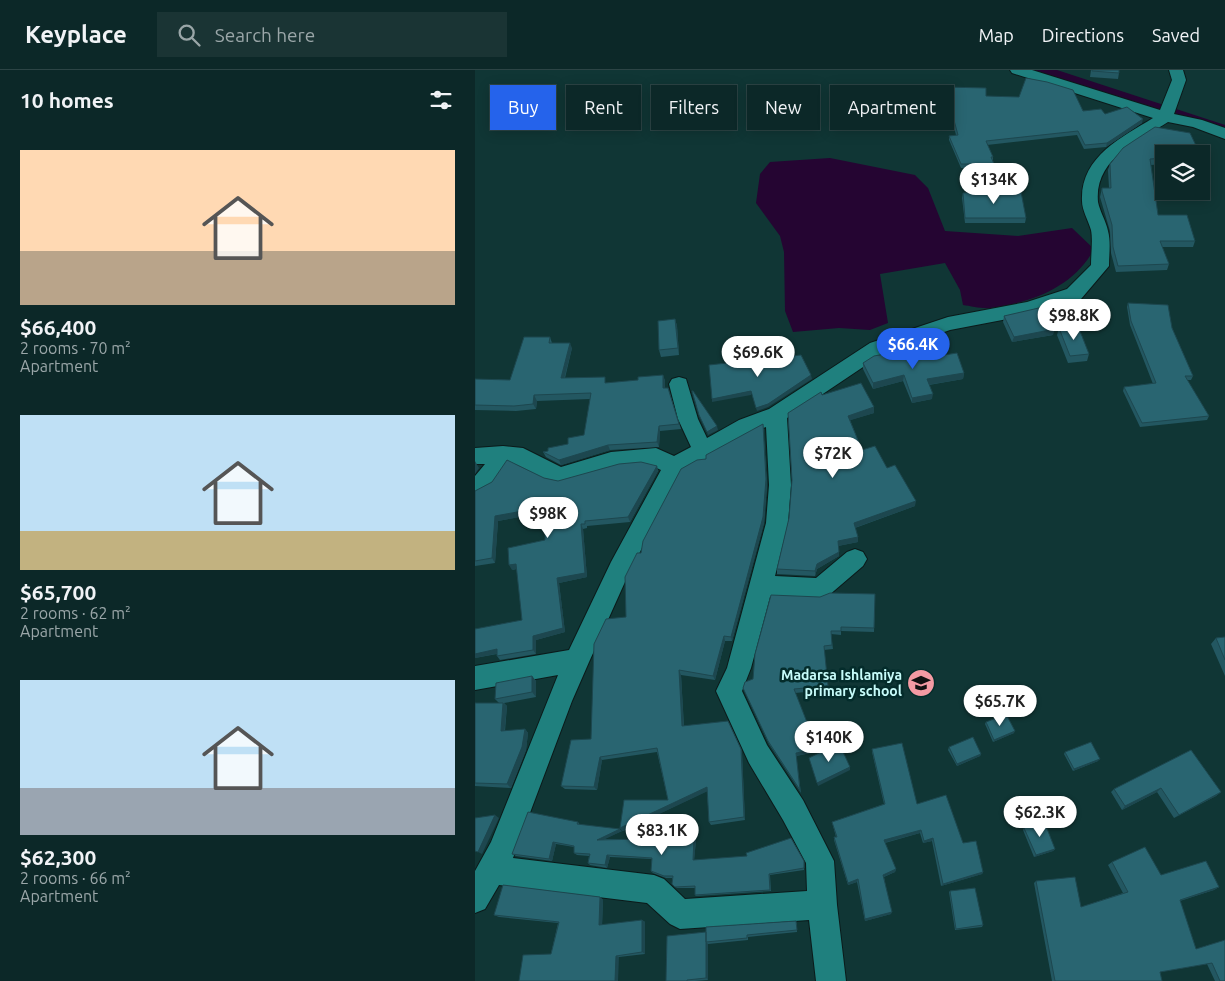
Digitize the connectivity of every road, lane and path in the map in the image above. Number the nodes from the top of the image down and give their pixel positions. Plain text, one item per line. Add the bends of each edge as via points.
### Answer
1 (1017, 70) edge
2 (1175, 70) edge
3 (1167, 114) junction
4 (1225, 134) edge
5 (679, 384) dead end
6 (776, 415) junction
7 (703, 451) junction
8 (503, 454) junction
9 (475, 456) edge
10 (673, 467) junction
11 (475, 487) edge
12 (855, 559) dead end
13 (760, 586) junction
14 (577, 660) junction
15 (475, 678) edge
16 (491, 870) junction
17 (475, 899) edge
18 (822, 905) junction
19 (831, 981) edge

1 - 3 street
2 - 3 street via 1179,80
3 - 4 street
3 - 6 street via 1114,148 1092,178 1090,202 1101,232 1100,266 1074,294 1028,308 948,324 877,348
5 - 7 street via 688,419
6 - 7 street via 746,426
6 - 13 street via 780,485 777,523
7 - 10 street
8 - 9 street
8 - 10 street via 523,456 560,476 611,460 656,456
8 - 11 street via 486,480
10 - 14 street via 619,569
12 - 13 street via 820,589
13 - 18 street via 739,668 729,692 758,754 820,861
14 - 15 street
14 - 16 street via 502,851
16 - 17 street
16 - 18 street via 654,889 680,914
18 - 19 street

